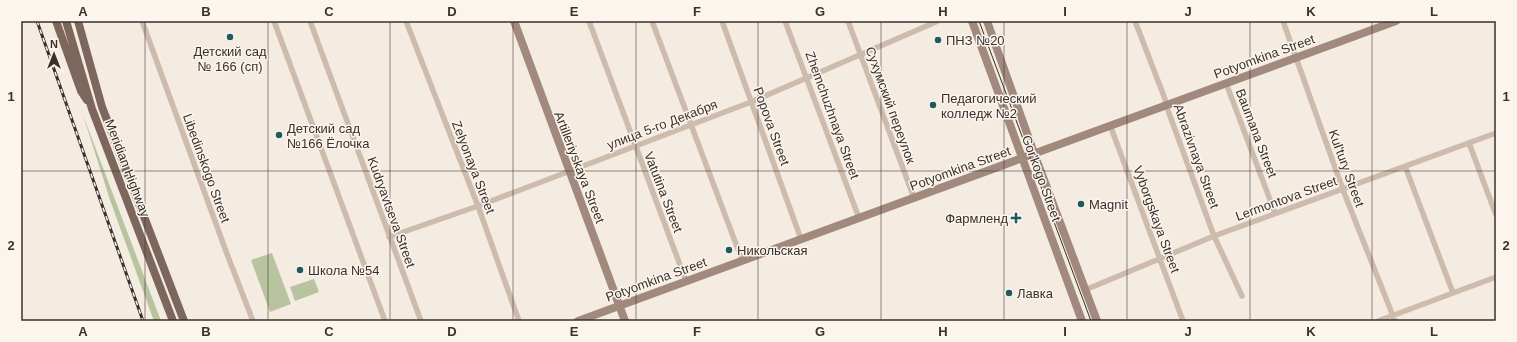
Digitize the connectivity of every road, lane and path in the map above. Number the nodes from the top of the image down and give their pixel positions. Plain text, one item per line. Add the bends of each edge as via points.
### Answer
1 (56, 21) edge
2 (66, 21) edge
3 (78, 21) edge
4 (142, 21) edge
5 (274, 21) edge
6 (310, 21) edge
7 (406, 21) edge
8 (514, 21) edge
9 (589, 21) edge
10 (652, 21) edge
11 (722, 21) edge
12 (785, 21) edge
13 (848, 21) edge
14 (938, 21) edge
15 (972, 21) edge
16 (987, 21) edge
17 (1135, 21) edge
18 (1283, 21) edge
19 (1396, 21) edge
20 (861, 54) junction
21 (998, 55) junction
22 (1296, 57) junction
23 (986, 59) junction
24 (807, 78) junction
25 (1226, 83) junction
26 (751, 102) junction
27 (1166, 105) junction
28 (92, 109) junction
29 (692, 125) junction
30 (1110, 125) junction
31 (1496, 133) edge
32 (1468, 143) junction
33 (635, 146) junction
34 (1034, 153) junction
35 (1022, 158) junction
36 (1405, 166) junction
37 (569, 171) junction
38 (1343, 190) junction
39 (914, 198) junction
40 (478, 206) junction
41 (1276, 213) junction
42 (1496, 215) edge
43 (859, 218) junction
44 (1214, 236) junction
45 (389, 237) junction
46 (801, 239) junction
47 (1160, 259) junction
48 (742, 260) junction
49 (1496, 277) edge
50 (686, 281) junction
51 (1085, 290) junction
52 (1453, 293) junction
53 (1242, 296) dead end
54 (620, 305) junction
55 (1394, 318) edge
56 (173, 321) edge
57 (184, 321) edge
58 (253, 321) edge
59 (385, 321) edge
60 (421, 321) edge
61 (520, 321) edge
62 (578, 321) edge
63 (626, 321) edge
64 (1082, 321) edge
65 (1097, 321) edge
66 (1183, 321) edge
67 (1378, 321) edge

1 - 28 main road via 81,91
2 - 28 main road, Meridian Highway
3 - 57 main road, Meridian Highway via 102,107
4 - 58 street, Libedinskogo Street
5 - 59 street
6 - 45 street, Kudryavtseva Street
7 - 40 street, Zelyonaya Street
8 - 37 street, Artilleriyskaya Street
9 - 33 street, Vatutina Street
10 - 29 street
11 - 26 street, Popova Street
12 - 24 street, Zhemchuzhnaya Street
13 - 20 street, Сухумский переулок
14 - 20 street, улица 5-го Декабря
15 - 23 street, Gor'kogo Street
16 - 21 street, Gor'kogo Street
17 - 27 street, Abrazivnaya Street
18 - 22 street, Kul'tury Street
19 - 22 street, Potyomkina Street
20 - 24 street, улица 5-го Декабря
20 - 39 street, Сухумский переулок
21 - 23 street
21 - 34 street, Gor'kogo Street
22 - 25 street, Potyomkina Street
22 - 38 street, Kul'tury Street
23 - 35 street, Gor'kogo Street
24 - 26 street, улица 5-го Декабря
24 - 43 street, Zhemchuzhnaya Street
25 - 27 street, Potyomkina Street
25 - 41 street, Baumana Street
26 - 29 street, улица 5-го Декабря
26 - 46 street, Popova Street
27 - 30 street, Potyomkina Street
27 - 44 street, Abrazivnaya Street
28 - 56 main road, Meridian Highway
29 - 33 street, улица 5-го Декабря
29 - 48 street
30 - 34 street, Potyomkina Street
30 - 47 street, Vyborgskaya Street
31 - 32 street, Lermontova Street
32 - 36 street, Lermontova Street
32 - 42 street
33 - 37 street, улица 5-го Декабря
33 - 50 street, Vatutina Street
34 - 35 street, Potyomkina Street
34 - 51 street, Gor'kogo Street
35 - 39 street, Potyomkina Street
35 - 64 street, Gor'kogo Street
36 - 38 street, Lermontova Street
36 - 52 street
37 - 40 street, улица 5-го Декабря
37 - 54 street, Artilleriyskaya Street
38 - 41 street, Lermontova Street
38 - 55 street, Kul'tury Street
39 - 43 street, Potyomkina Street
40 - 45 street, улица 5-го Декабря
40 - 61 street, Zelyonaya Street
41 - 44 street, Lermontova Street
43 - 46 street, Potyomkina Street
44 - 47 street, Lermontova Street
44 - 53 street, Abrazivnaya Street
45 - 60 street, Kudryavtseva Street
46 - 48 street, Potyomkina Street
47 - 51 street, Lermontova Street
47 - 66 street, Vyborgskaya Street
48 - 50 street, Potyomkina Street
49 - 52 street
50 - 54 street, Potyomkina Street
51 - 65 street, Gor'kogo Street
52 - 55 street
54 - 62 street, Potyomkina Street
54 - 63 street, Artilleriyskaya Street
55 - 67 street

